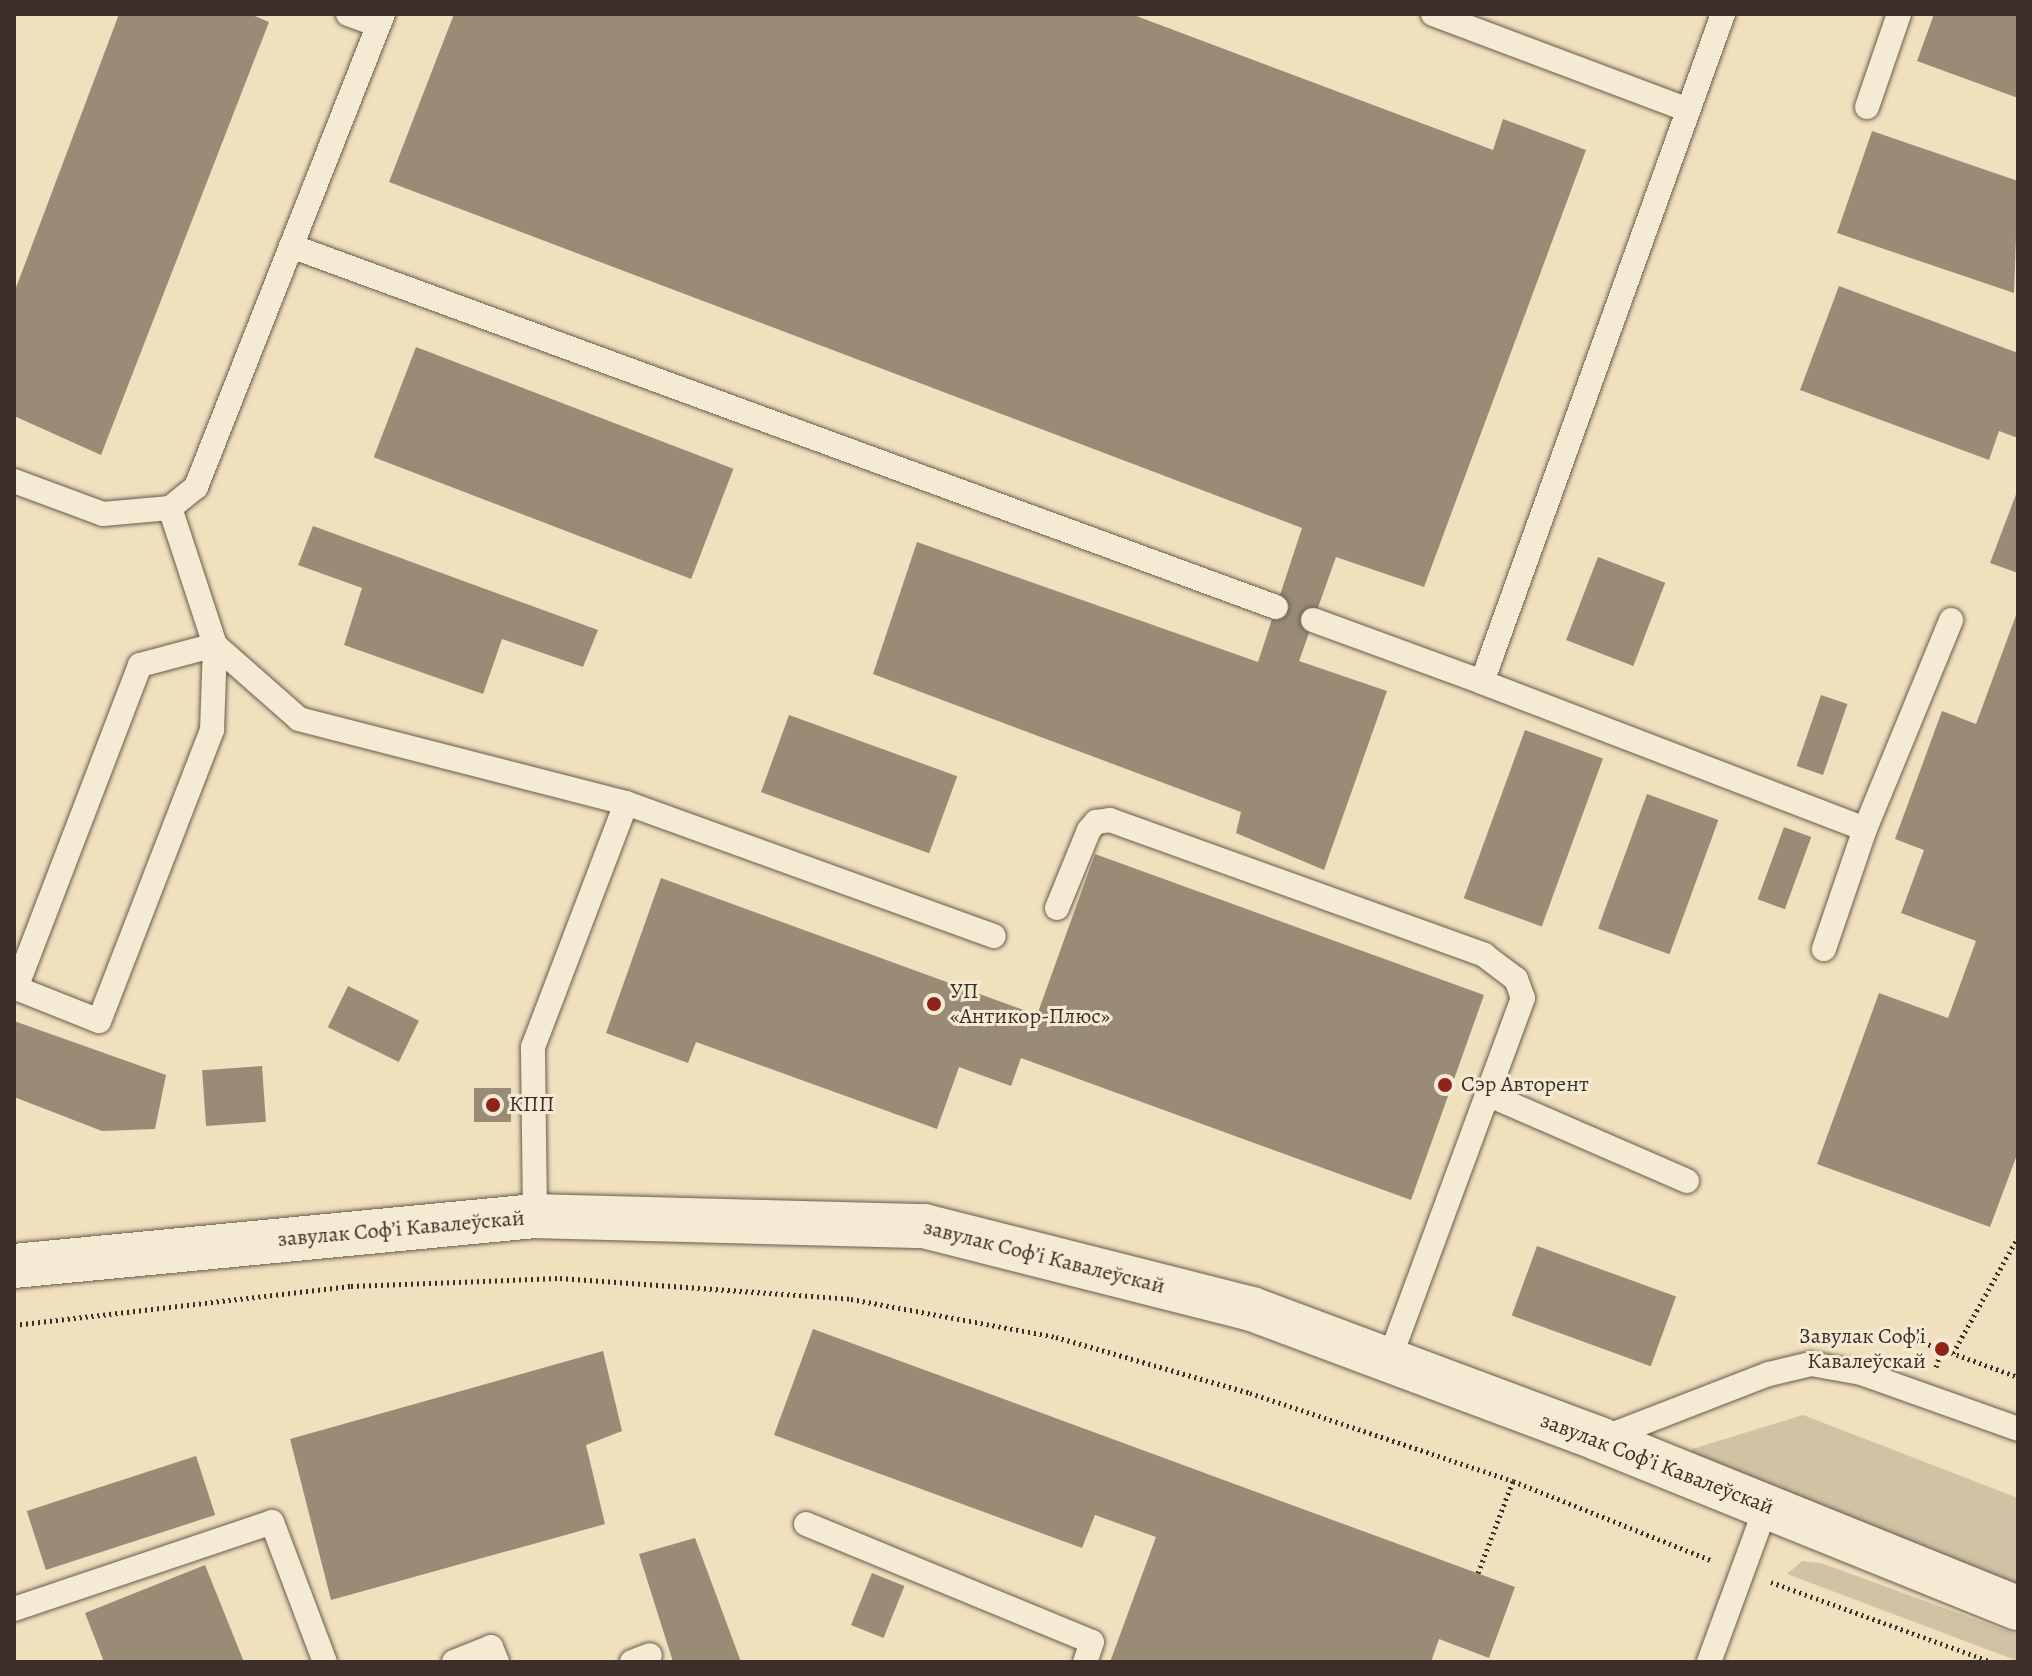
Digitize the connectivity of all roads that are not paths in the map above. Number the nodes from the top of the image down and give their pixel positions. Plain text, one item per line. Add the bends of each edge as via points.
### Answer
1 (348, 14) edge
2 (1433, 14) edge
3 (1723, 14) edge
4 (1899, 14) edge
5 (381, 20) edge
6 (1867, 107) dead end
7 (1688, 110) junction
8 (291, 246) junction
9 (14, 481) edge
10 (170, 508) junction
11 (1276, 607) dead end
12 (1313, 620) dead end
13 (1951, 620) dead end
14 (215, 645) junction
15 (1482, 682) junction
16 (626, 803) junction
17 (1865, 829) junction
18 (1057, 908) dead end
19 (994, 936) dead end
20 (1824, 949) dead end
21 (1487, 1094) junction
22 (1687, 1181) dead end
23 (535, 1216) junction
24 (14, 1266) edge
25 (1388, 1362) junction
26 (2018, 1429) edge
27 (1599, 1439) junction
28 (1766, 1507) junction
29 (806, 1524) dead end
30 (2018, 1608) edge
31 (14, 1609) edge
32 (325, 1662) edge
33 (454, 1662) edge
34 (497, 1662) edge
35 (1085, 1662) edge
36 (1709, 1662) edge

1 - 5 lane
2 - 7 lane
3 - 7 lane
4 - 6 lane
5 - 8 lane
7 - 15 lane
8 - 10 lane via 196,487
8 - 11 lane
9 - 10 lane via 103,514
10 - 14 lane
12 - 15 lane
13 - 17 lane
14 - 14 lane via 212,730 99,1021 16,988 140,665
14 - 16 lane via 299,719
15 - 17 lane
16 - 19 lane
16 - 23 lane via 533,1047
17 - 20 lane
18 - 21 lane via 1089,830 1096,822 1110,820 1484,955 1516,979 1523,998
21 - 22 lane
21 - 25 lane
23 - 24 street, завулак Софʼі Кавалеўскай
23 - 25 street, завулак Софʼі Кавалеўскай via 924,1226 1252,1309
25 - 27 street, завулак Софʼі Кавалеўскай
26 - 27 lane via 1861,1373 1811,1364 1777,1371
27 - 28 street, завулак Софʼі Кавалеўскай
28 - 30 street, завулак Софʼі Кавалеўскай
28 - 36 lane
29 - 35 lane via 1092,1642
31 - 32 lane via 272,1522
33 - 34 lane via 491,1647

